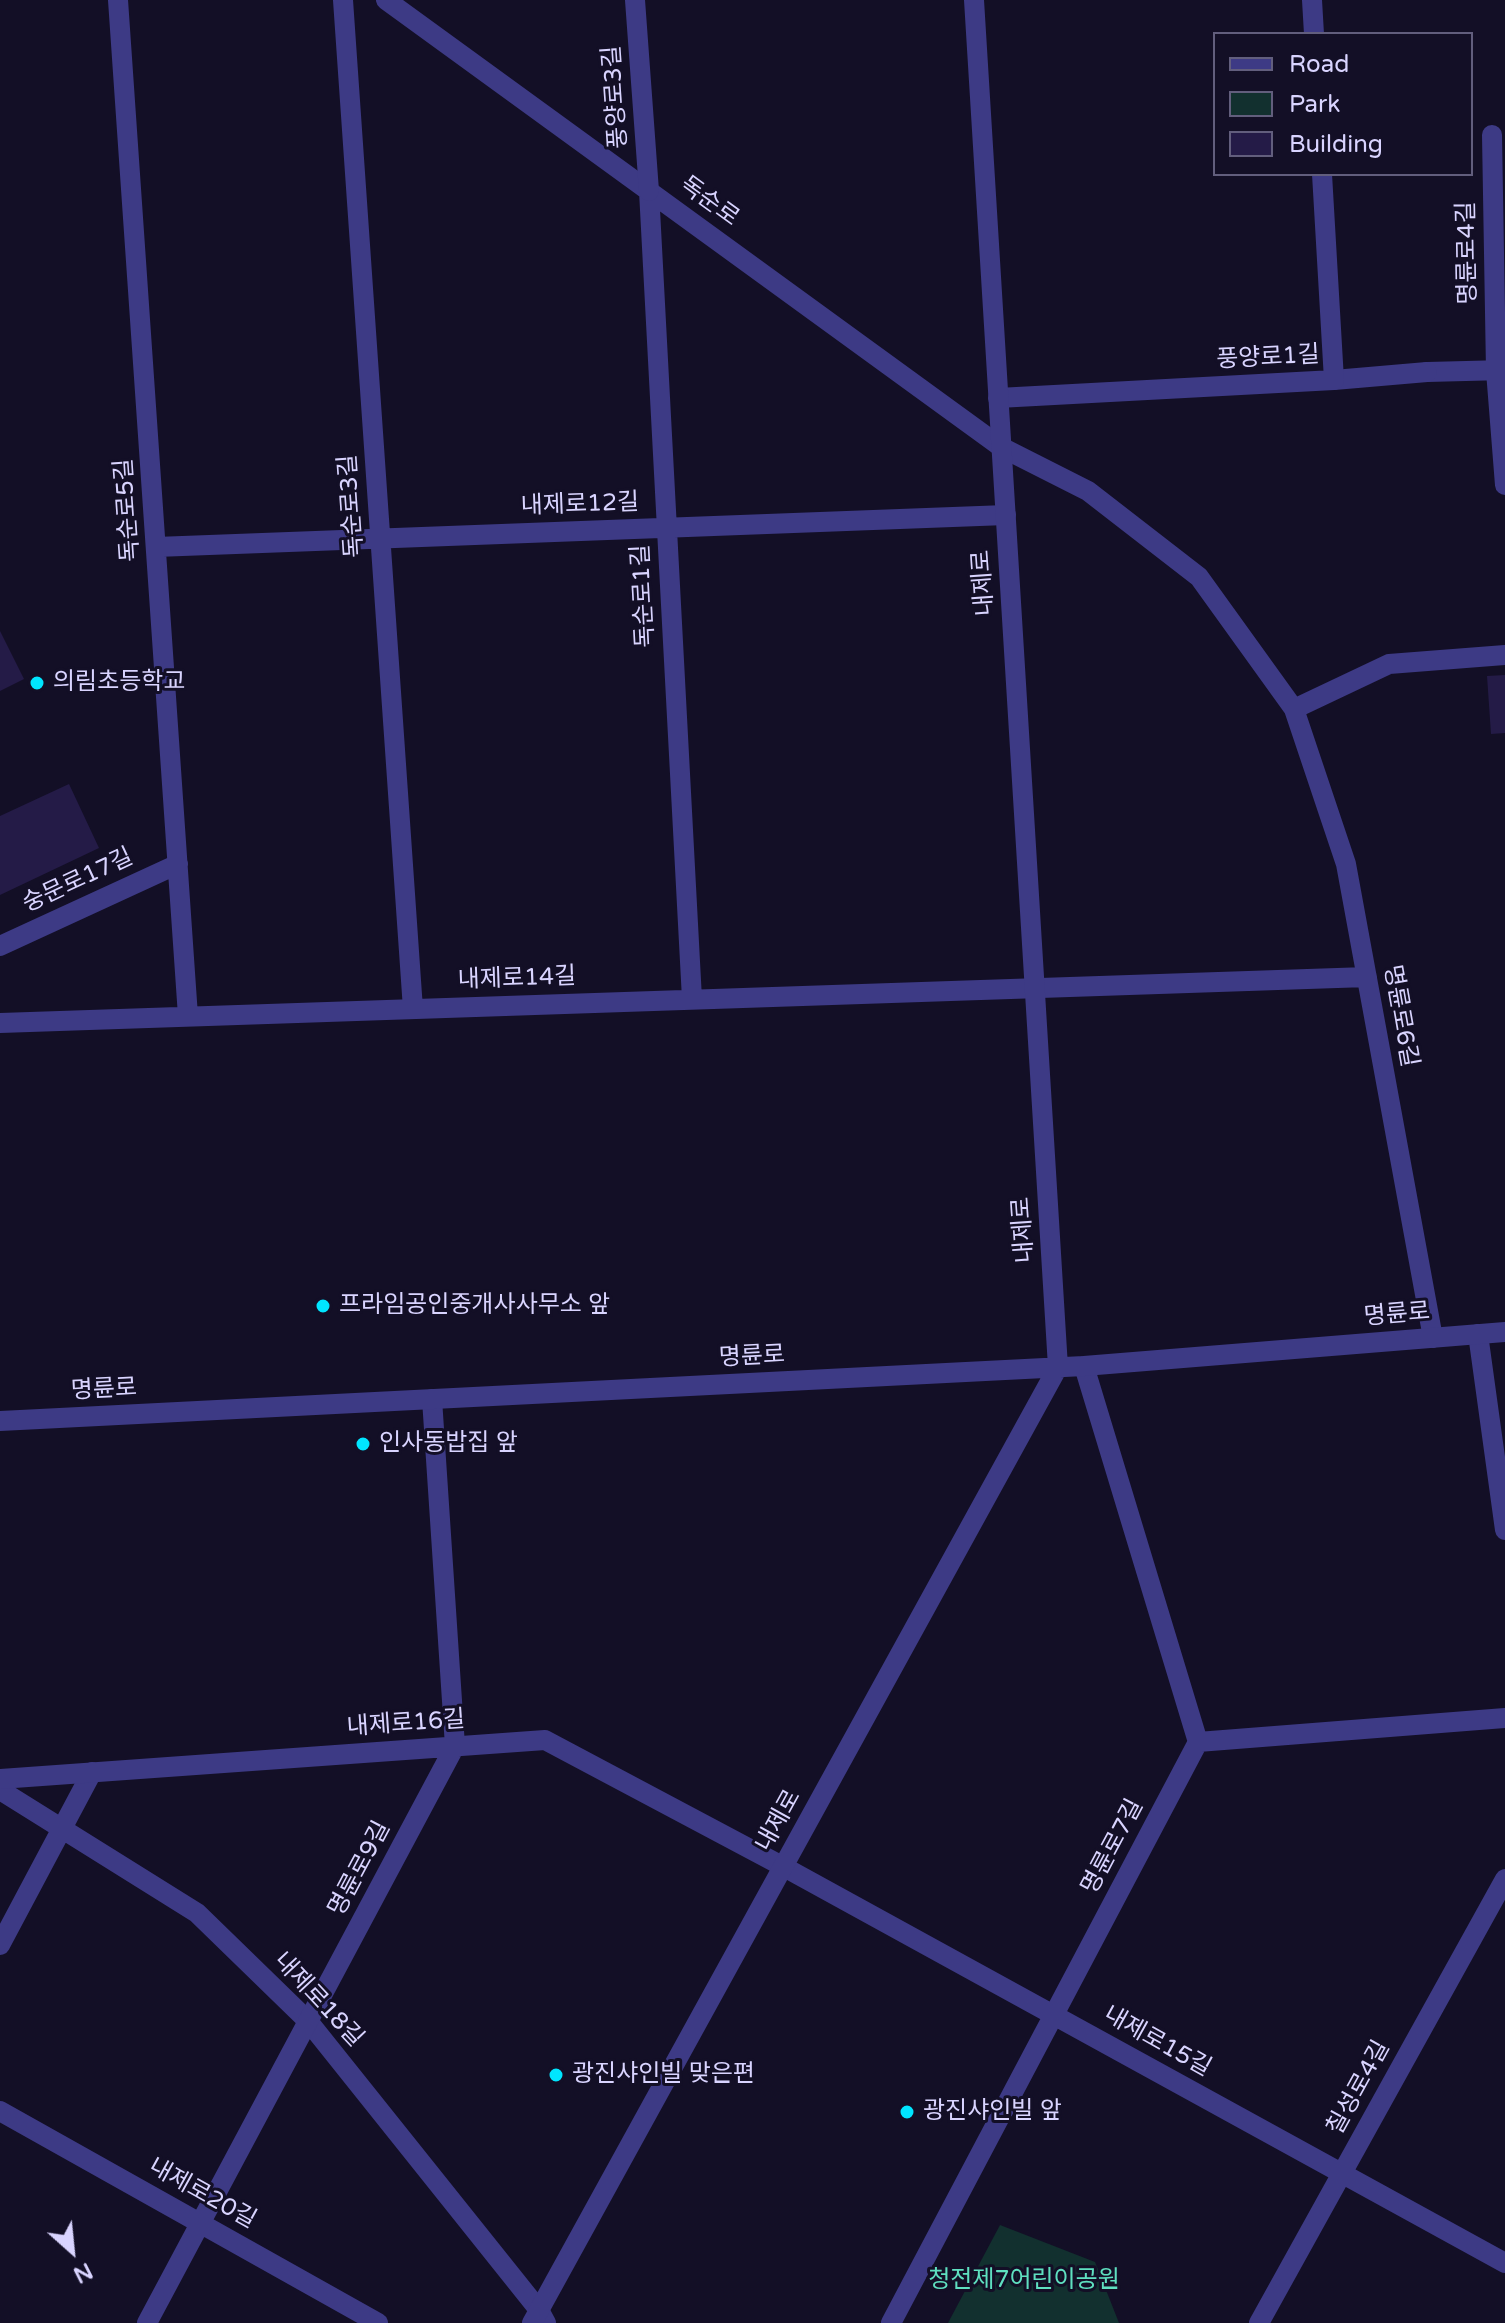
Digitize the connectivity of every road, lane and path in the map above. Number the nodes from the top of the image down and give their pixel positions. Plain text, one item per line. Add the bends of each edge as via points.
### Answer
1 (118, 0) edge
2 (343, 0) edge
3 (386, 0) edge
4 (635, 0) edge
5 (974, 0) edge
6 (1312, 0) edge
7 (1314, 32) edge
8 (1492, 135) dead end
9 (1322, 176) edge
10 (649, 191) junction
11 (1500, 370) edge
12 (1334, 380) junction
13 (998, 398) junction
14 (1001, 447) junction
15 (1505, 485) edge
16 (1006, 515) junction
17 (667, 528) junction
18 (380, 538) junction
19 (156, 547) junction
20 (1505, 655) edge
21 (1294, 709) junction
22 (178, 864) junction
23 (0, 946) edge
24 (1367, 977) junction
25 (1035, 987) junction
26 (692, 999) junction
27 (413, 1009) junction
28 (188, 1016) junction
29 (0, 1023) edge
30 (1505, 1332) edge
31 (1478, 1334) junction
32 (1433, 1338) junction
33 (1084, 1366) junction
34 (1058, 1367) junction
35 (432, 1399) junction
36 (0, 1421) edge
37 (1505, 1530) edge
38 (1505, 1718) edge
39 (1198, 1742) junction
40 (455, 1746) junction
41 (92, 1772) junction
42 (0, 1779) edge
43 (0, 1790) edge
44 (62, 1829) junction
45 (784, 1867) junction
46 (1505, 1879) edge
47 (0, 1945) edge
48 (1054, 2015) junction
49 (308, 2021) junction
50 (0, 2111) edge
51 (1342, 2173) junction
52 (200, 2223) junction
53 (1505, 2263) edge
54 (539, 2319) edge
55 (147, 2323) edge
56 (378, 2323) edge
57 (891, 2323) edge
58 (1259, 2323) edge

1 - 19 street, 독순로5길
2 - 18 street, 독순로3길
3 - 10 street, 독순로
4 - 10 street, 풍양로3길
5 - 13 street, 내제로
6 - 7 street
8 - 11 street, 명륜로4길
9 - 12 street, 풍양로1길
10 - 14 street, 독순로
10 - 17 street, 독순로1길
11 - 12 street
11 - 15 street, 명륜로4길
12 - 13 street, 풍양로1길
13 - 14 street, 내제로
14 - 16 street, 내제로
14 - 21 street, 명륜로6길 via 1088,491 1199,577
16 - 17 street, 내제로12길
16 - 25 street, 내제로
17 - 18 street, 내제로12길
17 - 26 street, 독순로1길
18 - 19 street, 내제로12길
18 - 27 street, 독순로3길
19 - 22 street, 독순로5길
20 - 21 street via 1389,664
21 - 24 street, 명륜로6길 via 1346,864
22 - 23 street, 숭문로17길
22 - 28 street, 독순로5길
24 - 25 street, 내제로14길
24 - 32 street, 명륜로6길
25 - 26 street, 내제로14길
25 - 34 street, 내제로
26 - 27 street, 내제로14길
27 - 28 street, 내제로14길
28 - 29 street, 내제로14길
30 - 31 street, 명륜로
31 - 32 street, 명륜로
31 - 37 street
32 - 33 street, 명륜로
33 - 34 street, 명륜로
33 - 39 street
34 - 35 street, 명륜로
34 - 45 street, 내제로
35 - 36 street, 명륜로
35 - 40 street
38 - 39 street
39 - 48 street, 명륜로7길
40 - 41 street, 내제로16길
40 - 45 street, 내제로16길 via 545,1740
40 - 49 street, 명륜로9길
41 - 42 street, 내제로16길
41 - 44 street
43 - 44 street, 내제로18길
44 - 47 street
44 - 49 street, 내제로18길 via 197,1913
45 - 48 street, 내제로15길
45 - 54 street, 내제로
46 - 51 street, 칠성로4길
48 - 51 street, 내제로15길
48 - 57 street, 명륜로7길
49 - 52 street, 명륜로9길
49 - 54 street, 내제로18길
50 - 52 street, 내제로20길
51 - 53 street, 내제로15길
51 - 58 street, 칠성로4길
52 - 55 street, 명륜로9길
52 - 56 street, 내제로20길

